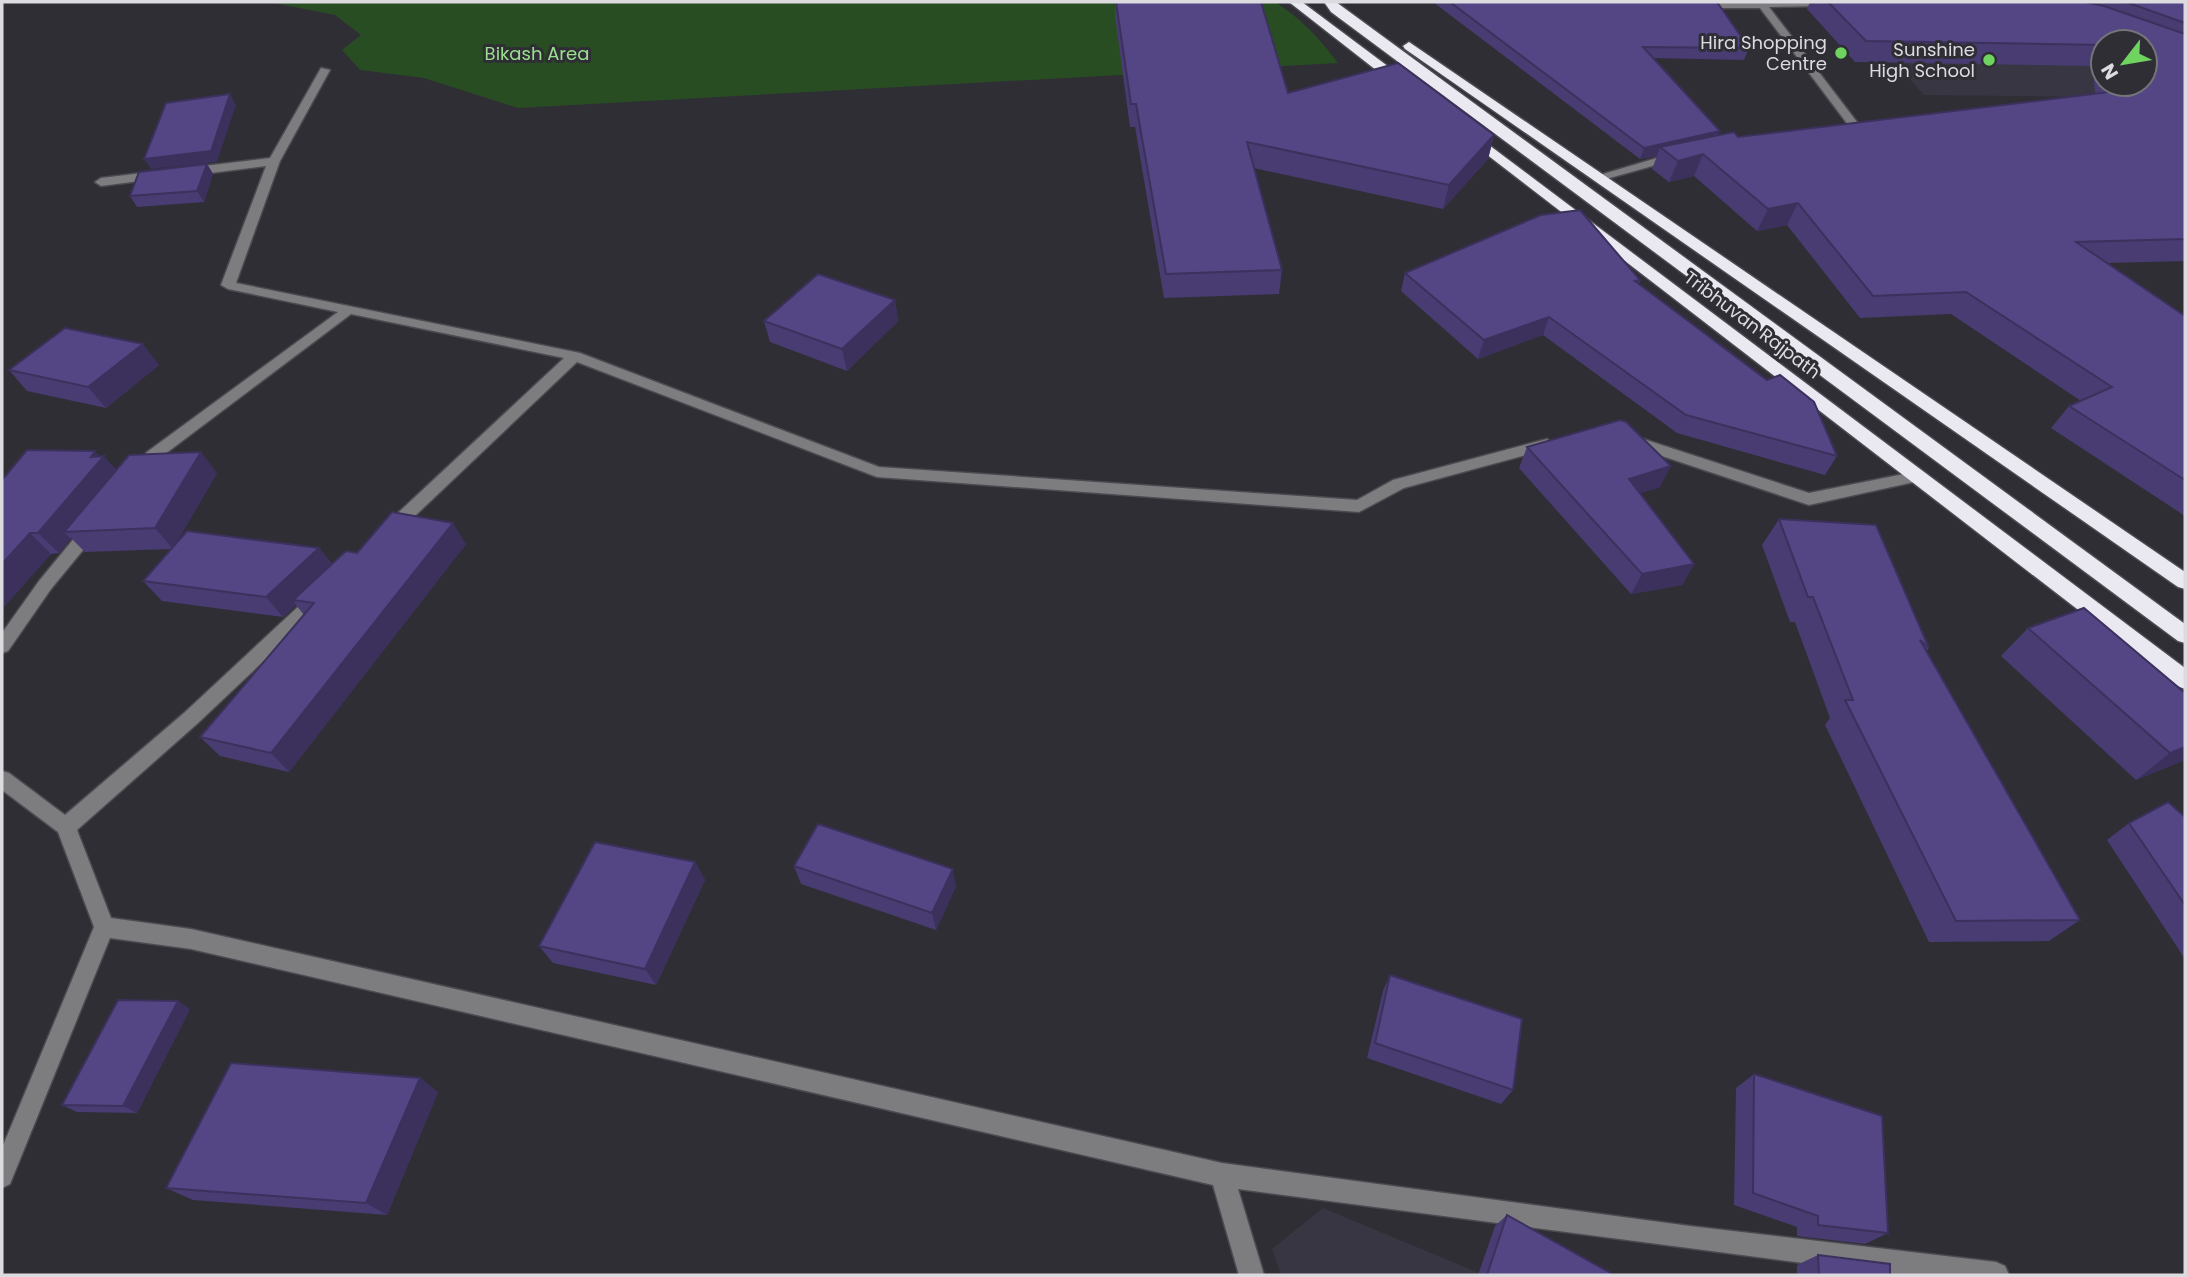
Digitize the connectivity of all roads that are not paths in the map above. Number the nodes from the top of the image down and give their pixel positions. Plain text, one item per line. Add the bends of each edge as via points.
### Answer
1 (1295, 2) edge
2 (1330, 2) edge
3 (1344, 2) edge
4 (1702, 2) edge
5 (1883, 2) edge
6 (1763, 6) junction
7 (325, 70) dead end
8 (1416, 93) edge
9 (1459, 127) edge
10 (1828, 132) edge
11 (1690, 153) edge
12 (274, 161) junction
13 (1599, 177) junction
14 (101, 182) dead end
15 (347, 311) junction
16 (575, 356) junction
17 (1613, 434) edge
18 (1560, 440) edge
19 (1919, 476) junction
20 (134, 478) edge
21 (99, 521) edge
22 (383, 537) edge
23 (2185, 582) edge
24 (333, 585) edge
25 (2185, 635) edge
26 (2, 646) edge
27 (2185, 680) edge
28 (2, 779) edge
29 (66, 827) junction
30 (104, 927) junction
31 (1222, 1175) junction
32 (2, 1176) edge
33 (1251, 1275) edge
34 (1996, 1275) edge

1 - 8 highway
2 - 25 highway
3 - 13 highway, Tribhuvan Rajpath
4 - 6 street
5 - 6 street
6 - 10 street via 1856,128
7 - 12 street
9 - 19 highway, Tribhuvan Rajpath
11 - 13 street
12 - 14 street
12 - 15 street via 228,285
13 - 23 highway, Tribhuvan Rajpath
15 - 16 street
15 - 20 street via 152,456
16 - 18 street via 877,472 1359,506 1399,484
16 - 22 street
17 - 19 street via 1809,499
19 - 27 highway, Tribhuvan Rajpath
21 - 26 street
24 - 29 street via 191,719
28 - 29 street
29 - 30 street
30 - 31 street via 191,939
30 - 32 street
31 - 33 street
31 - 34 street

